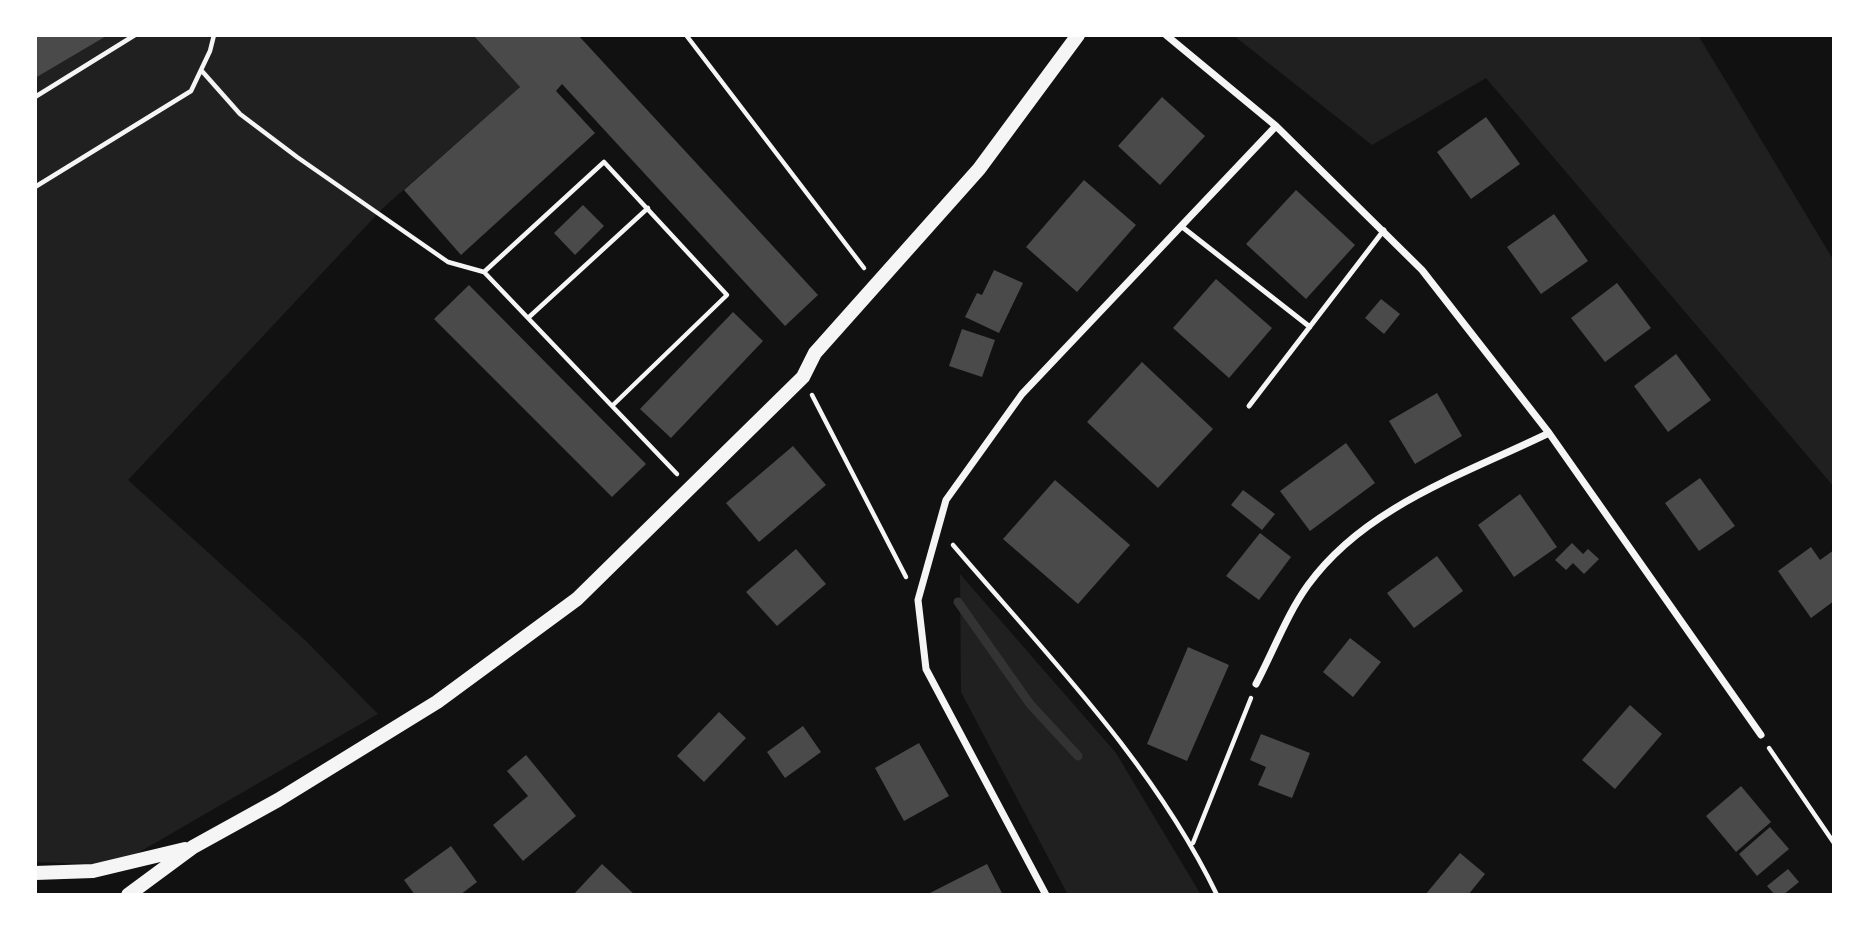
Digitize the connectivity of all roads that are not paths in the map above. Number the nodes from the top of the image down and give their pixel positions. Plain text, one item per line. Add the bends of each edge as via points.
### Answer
1 (1078, 35) edge
2 (1166, 35) edge
3 (1276, 126) junction
4 (1181, 226) junction
5 (1384, 230) junction
6 (1310, 327) junction
7 (1249, 406) dead end
8 (1549, 433) junction
9 (1256, 684) road end
10 (1760, 735) road end
11 (193, 847) junction
12 (35, 873) edge
13 (128, 895) edge
14 (1046, 895) edge

1 - 11 main road via 979,169 815,353 803,377 577,599 437,702
2 - 3 street
3 - 4 street
3 - 5 street
4 - 6 lane
4 - 14 street via 1022,394 946,500 918,600 926,669
5 - 6 lane
5 - 8 street via 1422,270
6 - 7 lane
8 - 9 street via 1379,516 1341,545 1307,586
8 - 10 street
11 - 12 main road via 93,871
11 - 13 main road

